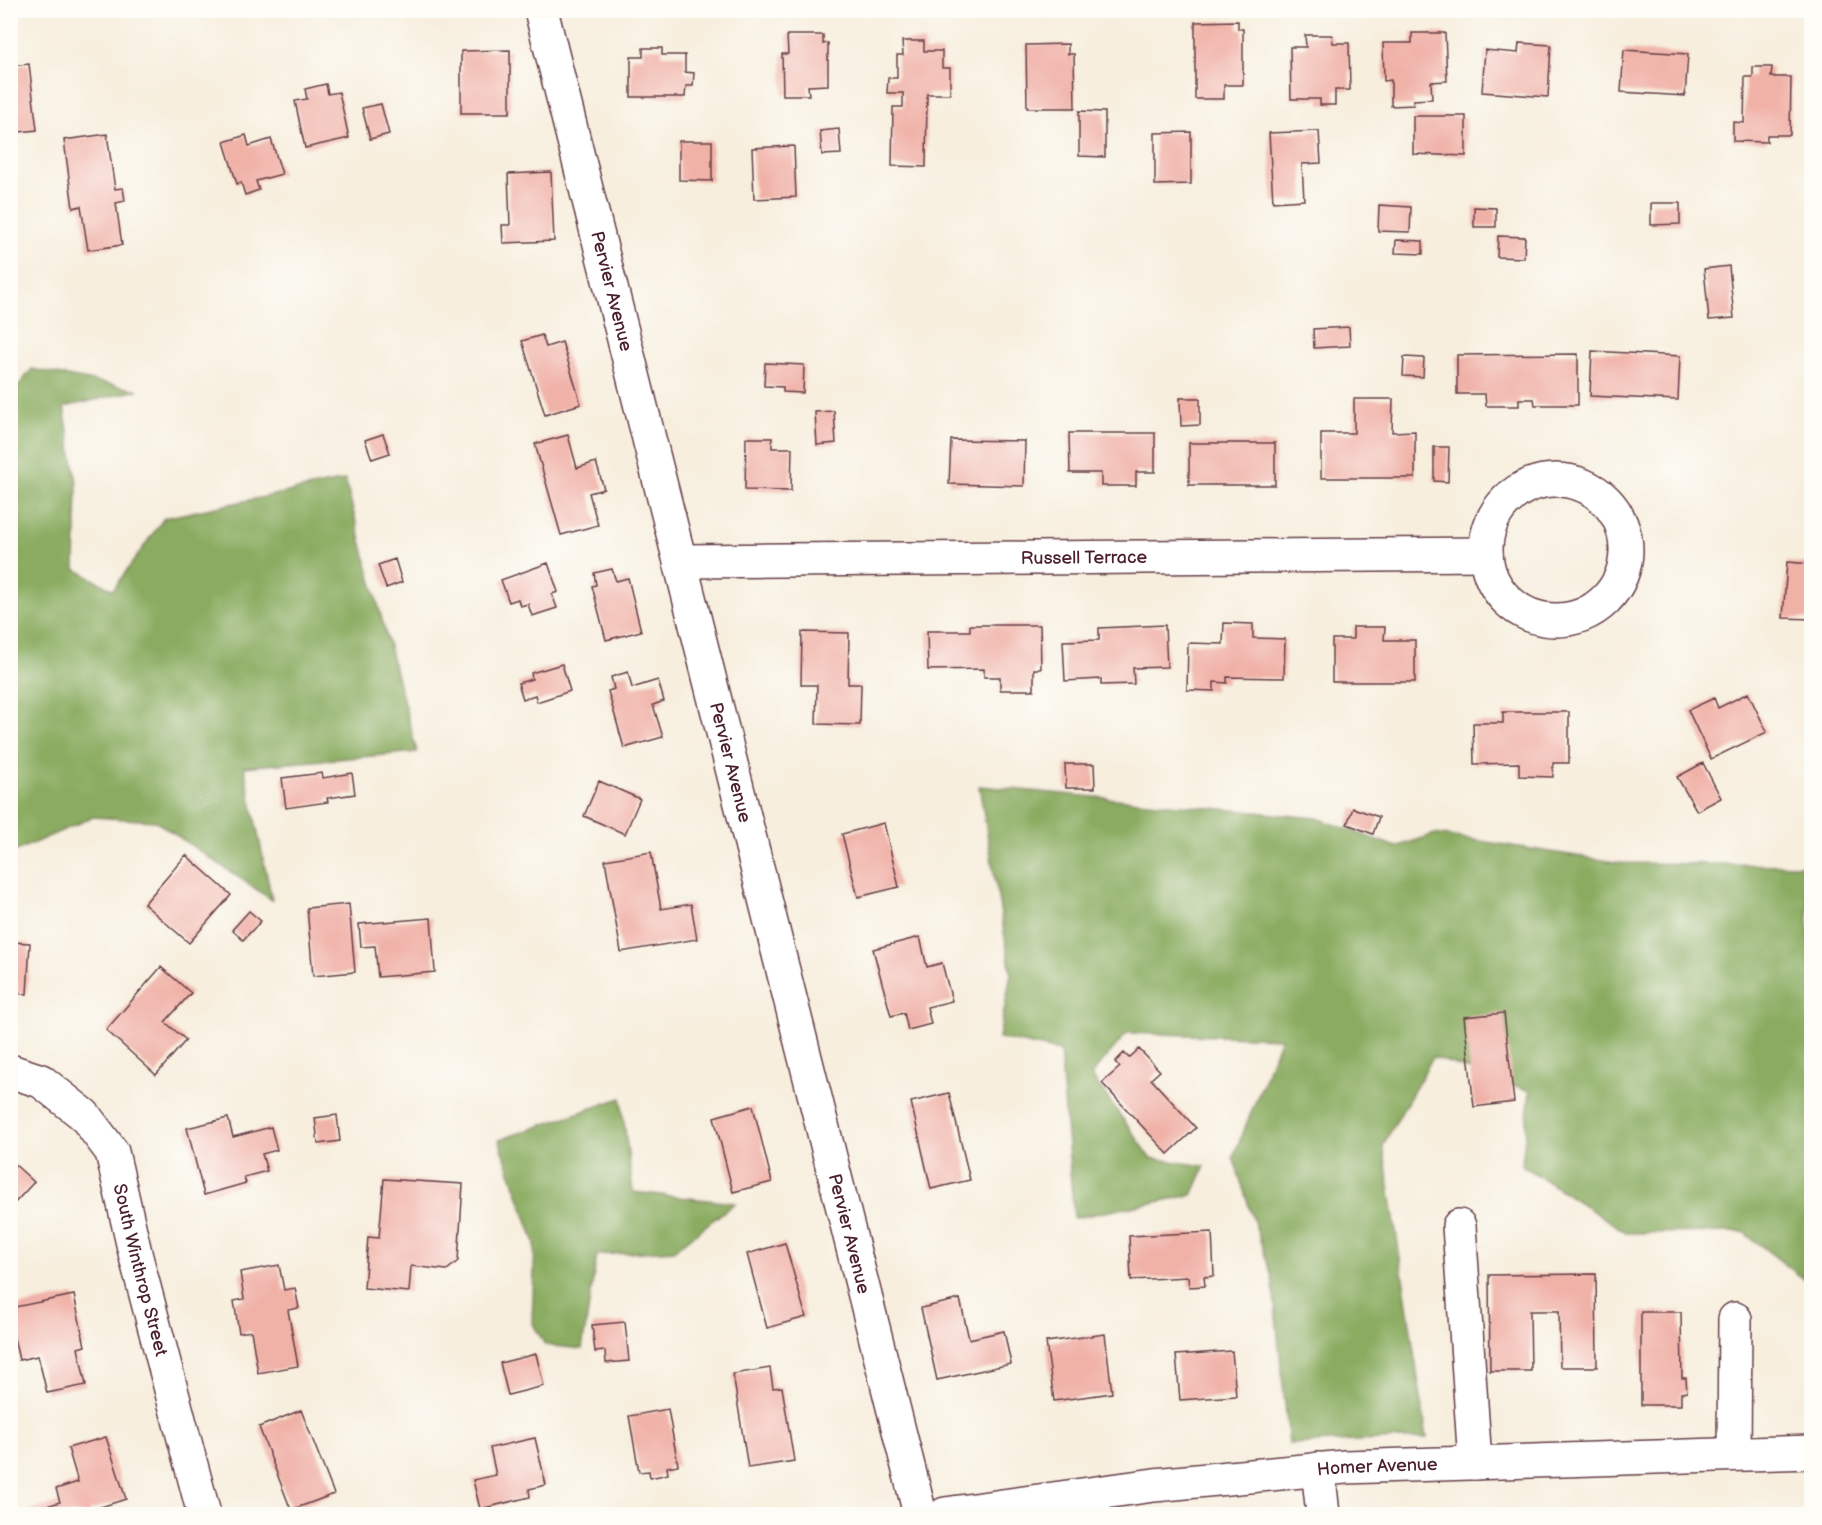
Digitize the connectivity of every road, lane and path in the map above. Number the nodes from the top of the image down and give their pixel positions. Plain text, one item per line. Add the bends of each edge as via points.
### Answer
1 (541, 10) edge
2 (1486, 554) junction
3 (680, 561) junction
4 (10, 1071) edge
5 (1459, 1226) dead end
6 (1735, 1319) dead end
7 (1812, 1452) edge
8 (1734, 1454) junction
9 (1475, 1463) junction
10 (1318, 1469) junction
11 (959, 1514) edge
12 (204, 1515) edge
13 (920, 1515) edge
14 (1323, 1515) edge

1 - 3 street, Pervier Avenue
2 - 2 street via 1489,530 1499,510 1515,493 1536,483 1560,480 1582,485 1602,497 1617,514 1626,536 1620,582 1606,600 1587,613 1565,620 1542,619 1521,611 1503,596 1491,576
2 - 3 street, Russell Terrace
3 - 13 street, Pervier Avenue
4 - 12 street, South Winthrop Street via 41,1081 84,1115 112,1152
5 - 9 street
6 - 8 street
7 - 8 street, Homer Avenue
8 - 9 street, Homer Avenue
9 - 10 street, Homer Avenue
10 - 11 street, Homer Avenue via 1154,1485
10 - 14 street

